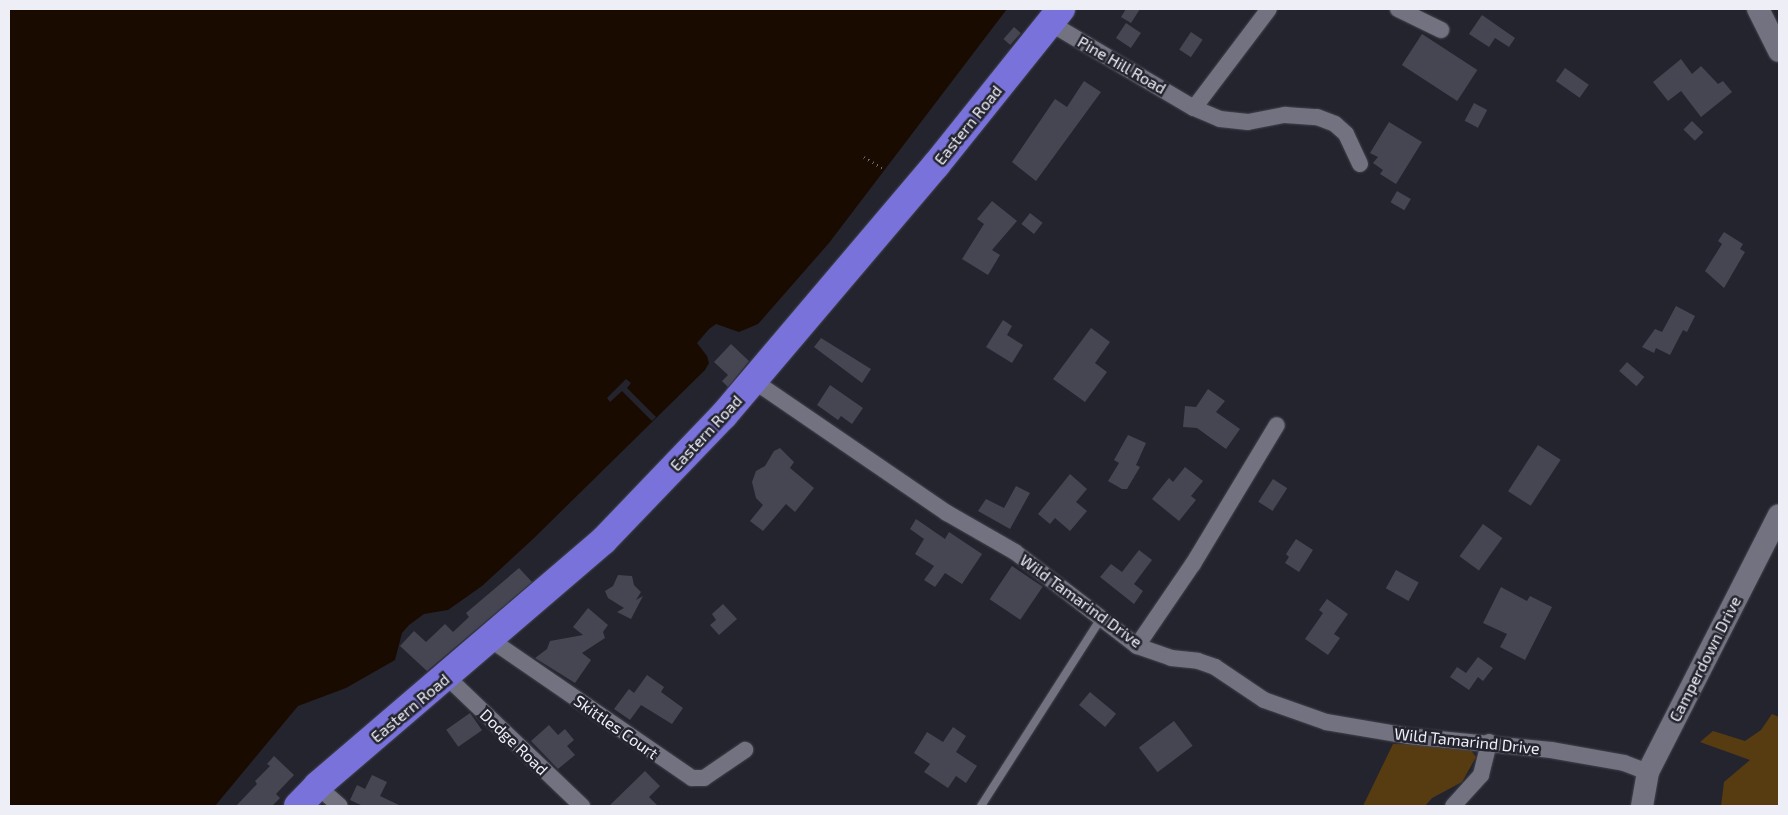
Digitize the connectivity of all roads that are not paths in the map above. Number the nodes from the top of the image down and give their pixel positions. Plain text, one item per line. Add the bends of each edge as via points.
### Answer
1 (1269, 9) edge
2 (1398, 9) edge
3 (1758, 9) edge
4 (1056, 16) edge
5 (1441, 30) dead end
6 (1779, 51) edge
7 (1194, 108) junction
8 (1360, 164) dead end
9 (754, 382) junction
10 (1277, 425) dead end
11 (1779, 515) edge
12 (1100, 618) junction
13 (491, 640) junction
14 (1137, 646) junction
15 (447, 677) junction
16 (1489, 742) junction
17 (745, 750) dead end
18 (1648, 772) junction
19 (317, 786) junction
20 (298, 806) edge
21 (340, 806) edge
22 (582, 806) edge
23 (981, 806) edge
24 (1453, 806) edge
25 (1642, 806) edge

1 - 7 street
2 - 5 street
3 - 6 street
4 - 7 street, Pine Hill Road
4 - 9 highway, Eastern Road
7 - 8 street, Pine Hill Road via 1220,119 1248,122 1286,115 1316,117 1334,124 1346,134
9 - 12 street, Wild Tamarind Drive via 946,513 1015,552
9 - 13 highway, Eastern Road via 604,540
10 - 14 street via 1193,564
11 - 18 street, Camperdown Drive
12 - 14 street, Wild Tamarind Drive
12 - 23 lane
13 - 15 highway, Eastern Road
13 - 17 street, Skittles Court via 692,778 704,778
14 - 16 street, Wild Tamarind Drive via 1171,658 1216,667 1264,700 1326,722 1408,736
15 - 19 highway, Eastern Road
15 - 22 street, Dodge Road
16 - 18 street, Wild Tamarind Drive via 1624,763
16 - 24 street via 1481,775
18 - 25 street, Camperdown Drive
19 - 20 highway, Eastern Road
19 - 21 street

